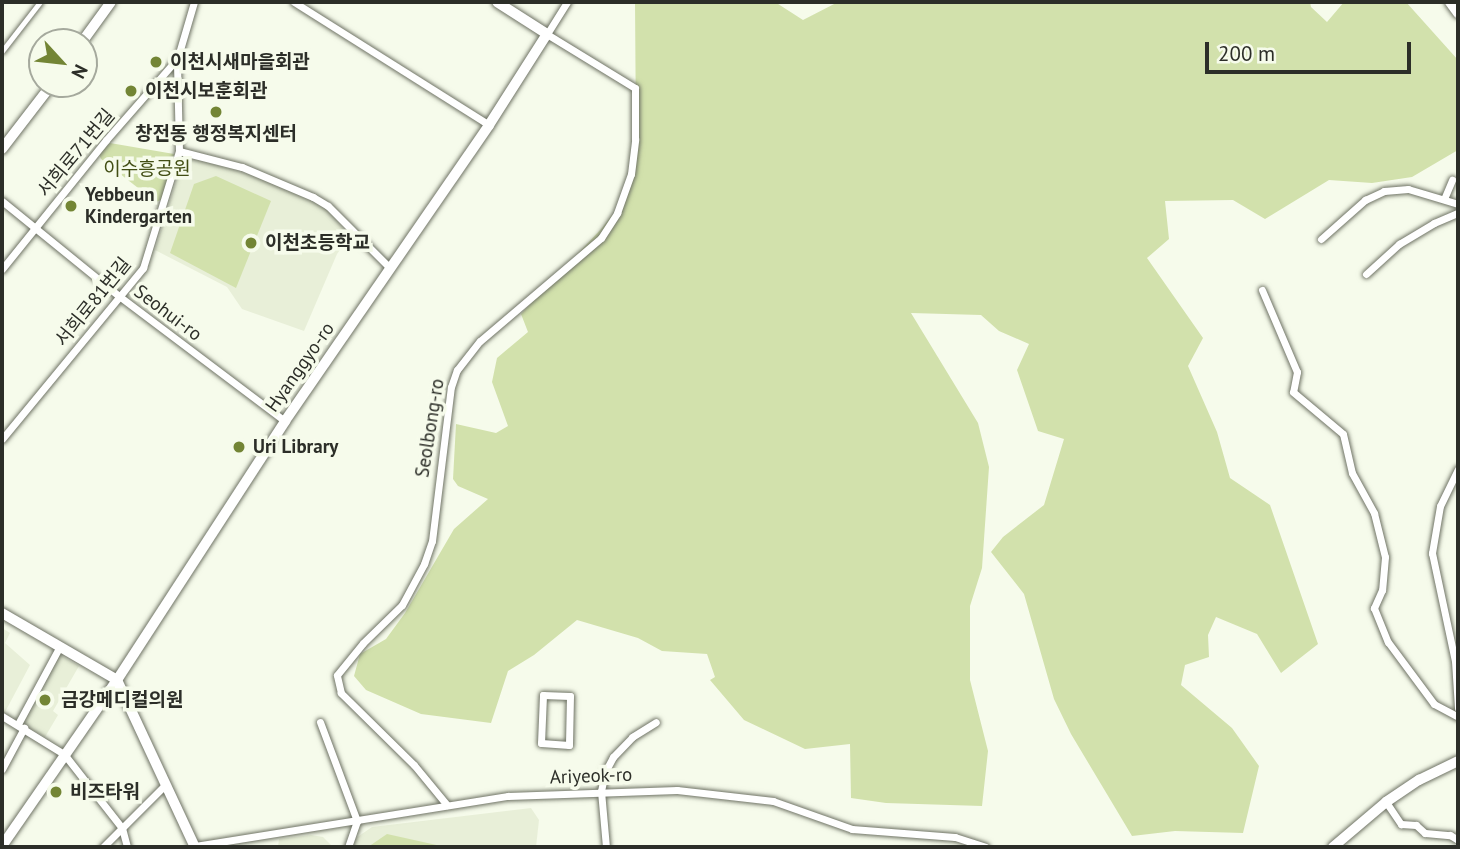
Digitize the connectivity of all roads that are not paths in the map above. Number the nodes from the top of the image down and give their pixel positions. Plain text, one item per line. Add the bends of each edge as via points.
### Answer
1 (40, 2) edge
2 (111, 2) edge
3 (194, 2) edge
4 (294, 2) edge
5 (497, 2) edge
6 (567, 2) edge
7 (1450, 2) edge
8 (1458, 13) edge
9 (92, 28) edge
10 (547, 34) junction
11 (2, 51) edge
12 (177, 60) junction
13 (41, 98) edge
14 (489, 125) junction
15 (2, 149) edge
16 (179, 151) junction
17 (1452, 180) dead end
18 (1444, 199) junction
19 (2, 201) edge
20 (1458, 204) edge
21 (1458, 213) edge
22 (35, 228) junction
23 (1321, 239) dead end
24 (390, 268) junction
25 (2, 269) edge
26 (1366, 274) dead end
27 (1262, 290) dead end
28 (119, 296) junction
29 (285, 421) junction
30 (2, 439) edge
31 (1458, 469) edge
32 (2, 613) edge
33 (60, 646) junction
34 (117, 680) junction
35 (570, 696) joint
36 (1458, 708) edge
37 (2, 716) edge
38 (1458, 718) edge
39 (320, 722) dead end
40 (656, 722) dead end
41 (21, 726) junction
42 (64, 754) junction
43 (1458, 761) edge
44 (2, 769) edge
45 (166, 785) junction
46 (601, 791) junction
47 (1386, 802) junction
48 (447, 805) junction
49 (356, 821) junction
50 (122, 828) junction
51 (1458, 840) edge
52 (975, 845) edge
53 (2, 846) edge
54 (103, 847) edge
55 (127, 847) edge
56 (195, 847) edge
57 (348, 847) edge
58 (606, 847) edge
59 (985, 847) edge
60 (1333, 847) edge

1 - 11 street
2 - 9 street
3 - 12 street, 서희로81번길
4 - 14 street
5 - 10 street, Seolbong-ro
6 - 10 street, Hyanggyo-ro
7 - 8 street
10 - 14 street, Hyanggyo-ro
10 - 48 street, Seolbong-ro via 635,88 631,174 617,213 601,238 480,341 457,370 432,541 424,564 402,605 337,676 341,693 414,765
12 - 16 street, 서희로81번길
12 - 22 street, 서희로71번길
13 - 15 street
14 - 24 street, Hyanggyo-ro
16 - 24 street via 242,167 328,206
16 - 28 street, 서희로81번길 via 143,268
17 - 18 street
18 - 20 street
18 - 23 street via 1408,189 1384,191 1365,200
19 - 22 street, Seohui-ro
21 - 26 street via 1399,244
22 - 25 street, 서희로71번길
22 - 28 street, Seohui-ro
24 - 29 street, Hyanggyo-ro
27 - 38 street via 1297,372 1293,392 1343,434 1352,473 1374,513 1385,557 1382,590 1374,608 1388,642 1434,704
28 - 29 street, Seohui-ro
28 - 30 street, 서희로81번길
29 - 34 street, Hyanggyo-ro
31 - 36 street via 1440,506 1432,553 1455,661
32 - 33 main road
33 - 34 main road
33 - 41 street
34 - 42 street, Hyanggyo-ro
34 - 45 main road
35 - 35 street via 569,745 541,743 543,695
37 - 41 street
39 - 49 street
40 - 46 street via 632,737 613,757
41 - 42 street
41 - 44 street
42 - 50 street
42 - 53 street, Hyanggyo-ro
43 - 47 street
45 - 50 street
45 - 56 main road
46 - 48 street, Ariyeok-ro
46 - 52 street, Ariyeok-ro via 677,790 759,798 852,829 955,837
46 - 58 street
47 - 51 street via 1401,824
47 - 60 street
48 - 49 street, Ariyeok-ro
49 - 56 street, Ariyeok-ro
49 - 57 street
50 - 54 street
50 - 55 street
52 - 59 street, Ariyeok-ro

